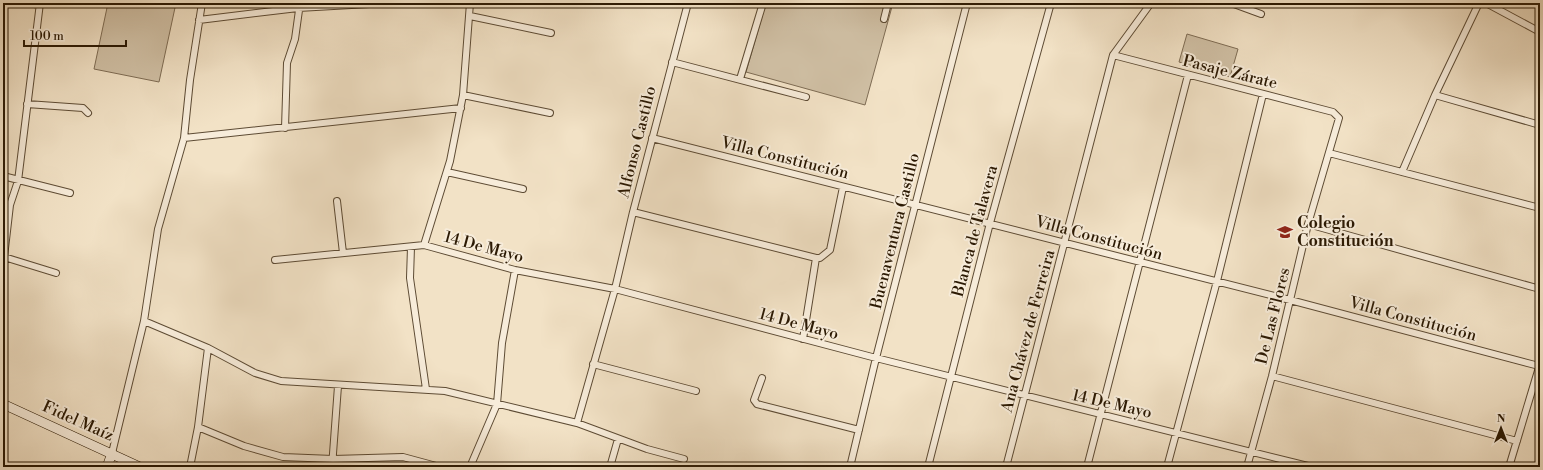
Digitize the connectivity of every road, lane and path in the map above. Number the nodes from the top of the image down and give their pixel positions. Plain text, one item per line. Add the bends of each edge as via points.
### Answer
1 (30, 3) edge
2 (202, 3) edge
3 (387, 3) edge
4 (470, 3) edge
5 (688, 3) edge
6 (763, 3) edge
7 (888, 3) edge
8 (967, 3) edge
9 (1051, 3) edge
10 (1151, 3) edge
11 (1230, 3) edge
12 (1481, 3) edge
13 (1486, 3) edge
14 (40, 4) edge
15 (299, 5) edge
16 (1261, 14) dead end
17 (470, 16) junction
18 (884, 19) dead end
19 (199, 20) junction
20 (1540, 32) edge
21 (551, 33) dead end
22 (1113, 55) junction
23 (672, 62) junction
24 (1188, 74) junction
25 (740, 79) junction
26 (1263, 94) junction
27 (463, 95) junction
28 (1435, 95) junction
29 (806, 97) dead end
30 (27, 104) junction
31 (461, 108) junction
32 (88, 113) dead end
33 (550, 113) dead end
34 (1339, 118) joint
35 (1540, 125) edge
36 (285, 128) junction
37 (184, 138) junction
38 (652, 138) junction
39 (1329, 153) junction
40 (447, 172) junction
41 (1402, 172) junction
42 (3, 176) edge
43 (18, 181) junction
44 (843, 187) junction
45 (523, 189) dead end
46 (70, 193) dead end
47 (338, 201) dead end
48 (915, 204) junction
49 (1540, 208) edge
50 (633, 212) junction
51 (990, 223) junction
52 (1308, 224) junction
53 (1065, 242) junction
54 (424, 245) junction
55 (411, 247) junction
56 (343, 253) junction
57 (4, 257) junction
58 (816, 258) junction
59 (275, 260) dead end
60 (1140, 262) junction
61 (3, 266) edge
62 (515, 270) junction
63 (56, 274) dead end
64 (1217, 281) junction
65 (615, 289) junction
66 (1540, 289) edge
67 (1290, 300) junction
68 (144, 321) junction
69 (803, 339) junction
70 (208, 348) junction
71 (876, 358) junction
72 (593, 364) junction
73 (1539, 364) edge
74 (1272, 376) junction
75 (950, 377) junction
76 (762, 378) dead end
77 (338, 386) junction
78 (426, 389) junction
79 (696, 391) dead end
80 (1025, 396) junction
81 (3, 404) edge
82 (496, 404) junction
83 (1101, 414) junction
84 (577, 423) junction
85 (198, 427) junction
86 (859, 430) junction
87 (1176, 432) junction
88 (618, 439) junction
89 (1517, 441) junction
90 (1251, 451) junction
91 (112, 453) junction
92 (333, 459) junction
93 (684, 459) dead end
94 (107, 467) edge
95 (140, 467) edge
96 (190, 467) edge
97 (332, 467) edge
98 (440, 467) edge
99 (470, 467) edge
100 (610, 467) edge
101 (850, 467) edge
102 (928, 467) edge
103 (1006, 467) edge
104 (1087, 467) edge
105 (1167, 467) edge
106 (1247, 467) edge
107 (1312, 467) edge
108 (1509, 467) edge

1 - 14 street
2 - 19 street
3 - 15 street
4 - 17 street
5 - 23 street, Alfonso Castillo
6 - 25 street
7 - 18 street
8 - 48 street, Buenaventura Castillo
9 - 51 street, Blanca de Talavera
10 - 22 street, Ana Chávez de Ferreira
11 - 16 street
12 - 28 street
13 - 20 street
14 - 30 street
15 - 19 street
15 - 36 street via 295,38 287,63
17 - 21 street
17 - 27 street
19 - 37 street
22 - 24 street, Pasaje Zárate
22 - 53 street, Ana Chávez de Ferreira
23 - 25 street
23 - 38 street, Alfonso Castillo
24 - 26 street, Pasaje Zárate
24 - 60 street
25 - 29 street
26 - 34 street, Pasaje Zárate via 1333,112
26 - 64 street
27 - 31 street
27 - 33 street
28 - 35 street
28 - 41 street
30 - 32 street via 83,108
30 - 43 street
31 - 36 street
31 - 40 street
34 - 39 street, De Las Flores
36 - 37 street
37 - 68 street via 158,229
38 - 44 street, Villa Constitución
38 - 50 street, Alfonso Castillo
39 - 41 street
39 - 52 street, De Las Flores
40 - 45 street
40 - 54 street
41 - 49 street
42 - 43 street
43 - 46 street
43 - 57 street via 10,205
44 - 48 street, Villa Constitución
44 - 58 street via 830,250
47 - 56 street
48 - 51 street, Villa Constitución
48 - 71 street, Buenaventura Castillo
50 - 58 street
50 - 65 street, Alfonso Castillo
51 - 53 street, Villa Constitución
51 - 75 street, Blanca de Talavera
52 - 66 street
52 - 67 street, De Las Flores
53 - 60 street, Villa Constitución
53 - 80 street, Ana Chávez de Ferreira
54 - 55 street, 14 De Mayo
54 - 62 street, 14 De Mayo
55 - 56 street, 14 De Mayo
55 - 78 street via 410,278
56 - 59 street, 14 De Mayo
57 - 61 street
57 - 63 street
58 - 69 street
60 - 64 street, Villa Constitución
60 - 83 street
62 - 65 street, 14 De Mayo
62 - 82 street via 502,343
64 - 67 street, Villa Constitución
64 - 87 street
65 - 69 street, 14 De Mayo
65 - 72 street, Alfonso Castillo
67 - 73 street, Villa Constitución
67 - 74 street, De Las Flores
68 - 70 street
68 - 91 street
69 - 71 street, 14 De Mayo
70 - 77 street via 268,378
70 - 85 street
71 - 75 street, 14 De Mayo
71 - 86 street, Buenaventura Castillo
72 - 79 street
72 - 84 street, Alfonso Castillo
73 - 89 street
74 - 89 street
74 - 90 street, De Las Flores
75 - 80 street, 14 De Mayo
75 - 102 street, Blanca de Talavera
76 - 86 street via 754,400 757,404
77 - 78 street
77 - 92 street
78 - 82 street
80 - 83 street, 14 De Mayo
80 - 103 street, Ana Chávez de Ferreira
81 - 91 street, Fidel Maíz
82 - 84 street
82 - 99 street
83 - 87 street, 14 De Mayo
83 - 104 street
84 - 88 street
85 - 92 street via 277,456
85 - 96 street
86 - 101 street, Buenaventura Castillo
87 - 90 street, 14 De Mayo
87 - 105 street
88 - 93 street
88 - 100 street
89 - 108 street
90 - 106 street, De Las Flores
90 - 107 street, 14 De Mayo
91 - 94 street
91 - 95 street, Fidel Maíz
92 - 97 street
92 - 98 street via 403,457

